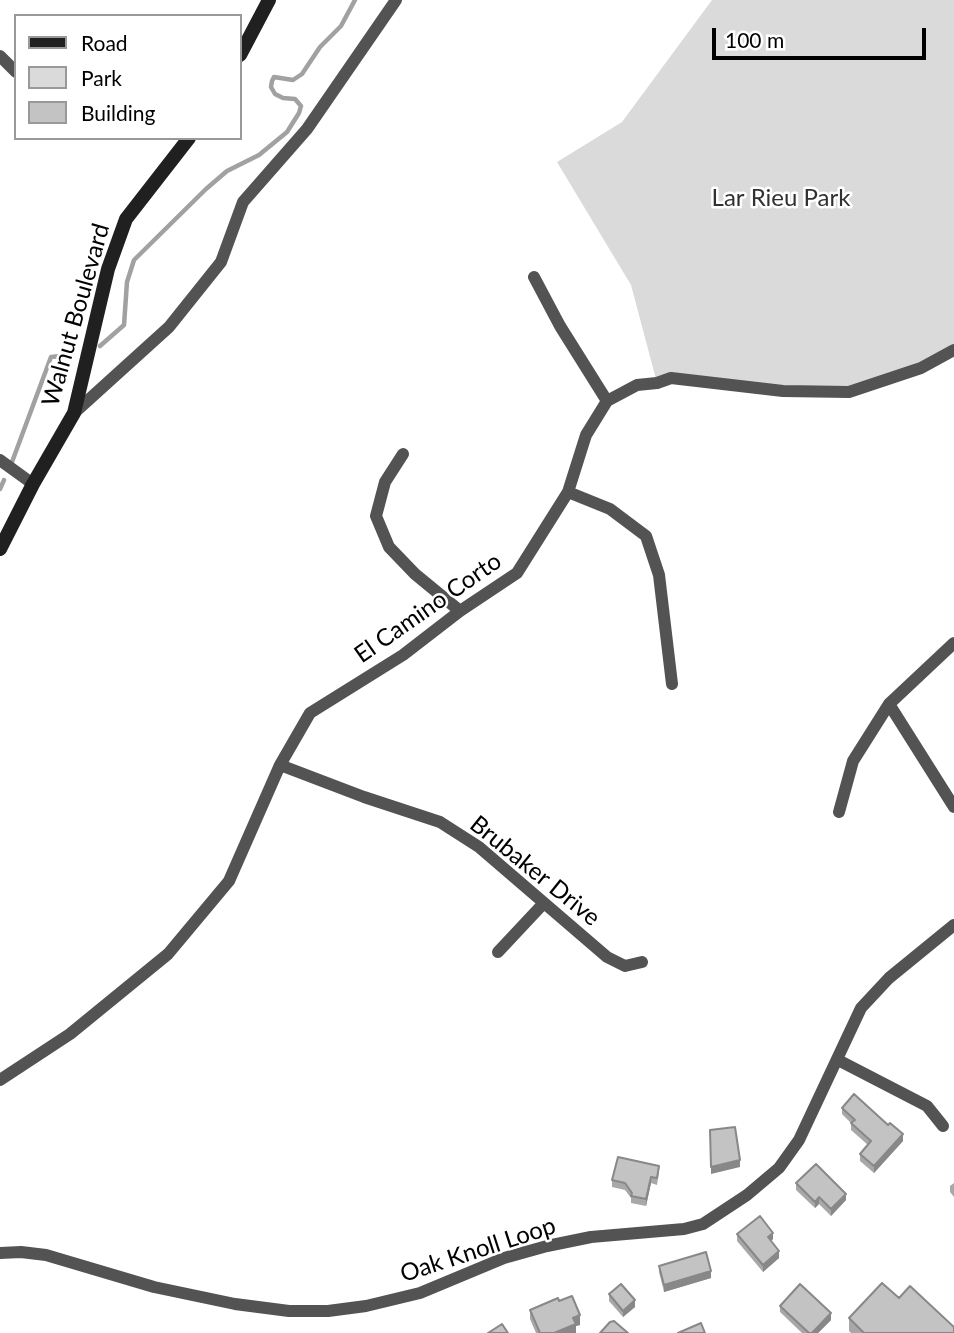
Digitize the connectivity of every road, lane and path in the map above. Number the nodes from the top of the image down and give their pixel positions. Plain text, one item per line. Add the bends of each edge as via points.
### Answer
1 (269, 0) edge
2 (396, 0) edge
3 (242, 51) edge
4 (0, 56) edge
5 (14, 70) edge
6 (187, 140) edge
7 (534, 276) dead end
8 (954, 350) edge
9 (607, 401) junction
10 (74, 413) junction
11 (403, 454) dead end
12 (0, 460) edge
13 (33, 484) junction
14 (568, 492) junction
15 (0, 549) edge
16 (460, 611) junction
17 (954, 643) edge
18 (672, 684) dead end
19 (889, 704) junction
20 (280, 765) junction
21 (954, 807) edge
22 (839, 812) dead end
23 (543, 904) junction
24 (954, 925) edge
25 (498, 952) dead end
26 (642, 962) dead end
27 (838, 1060) junction
28 (0, 1080) edge
29 (943, 1126) dead end
30 (0, 1253) edge

1 - 3 street
2 - 10 street via 307,129 243,202 221,262 170,327
4 - 5 street
6 - 10 street, Walnut Boulevard via 126,219 108,269
7 - 9 street
8 - 9 street via 921,368 849,392 783,391 671,378 637,385
9 - 14 street, El Camino Corto via 586,435
10 - 13 street, Walnut Boulevard
11 - 16 street via 385,482 376,516 389,547
12 - 13 street
13 - 15 street, Walnut Boulevard
14 - 16 street, El Camino Corto via 517,573
14 - 18 street via 610,509 646,536 659,575
16 - 20 street, El Camino Corto via 403,655 310,713
17 - 19 street
19 - 21 street
19 - 22 street via 853,761
20 - 23 street, Brubaker Drive via 440,822 479,847
20 - 28 street, El Camino Corto via 229,881 168,954 70,1034
23 - 25 street
23 - 26 street, Brubaker Drive via 607,957 625,966
24 - 27 street, Oak Knoll Loop via 889,978 861,1008
27 - 29 street via 927,1106
27 - 30 street, Oak Knoll Loop via 799,1140 779,1168 703,1224 547,1246 420,1293 366,1306 289,1311 235,1304 154,1287 46,1255

